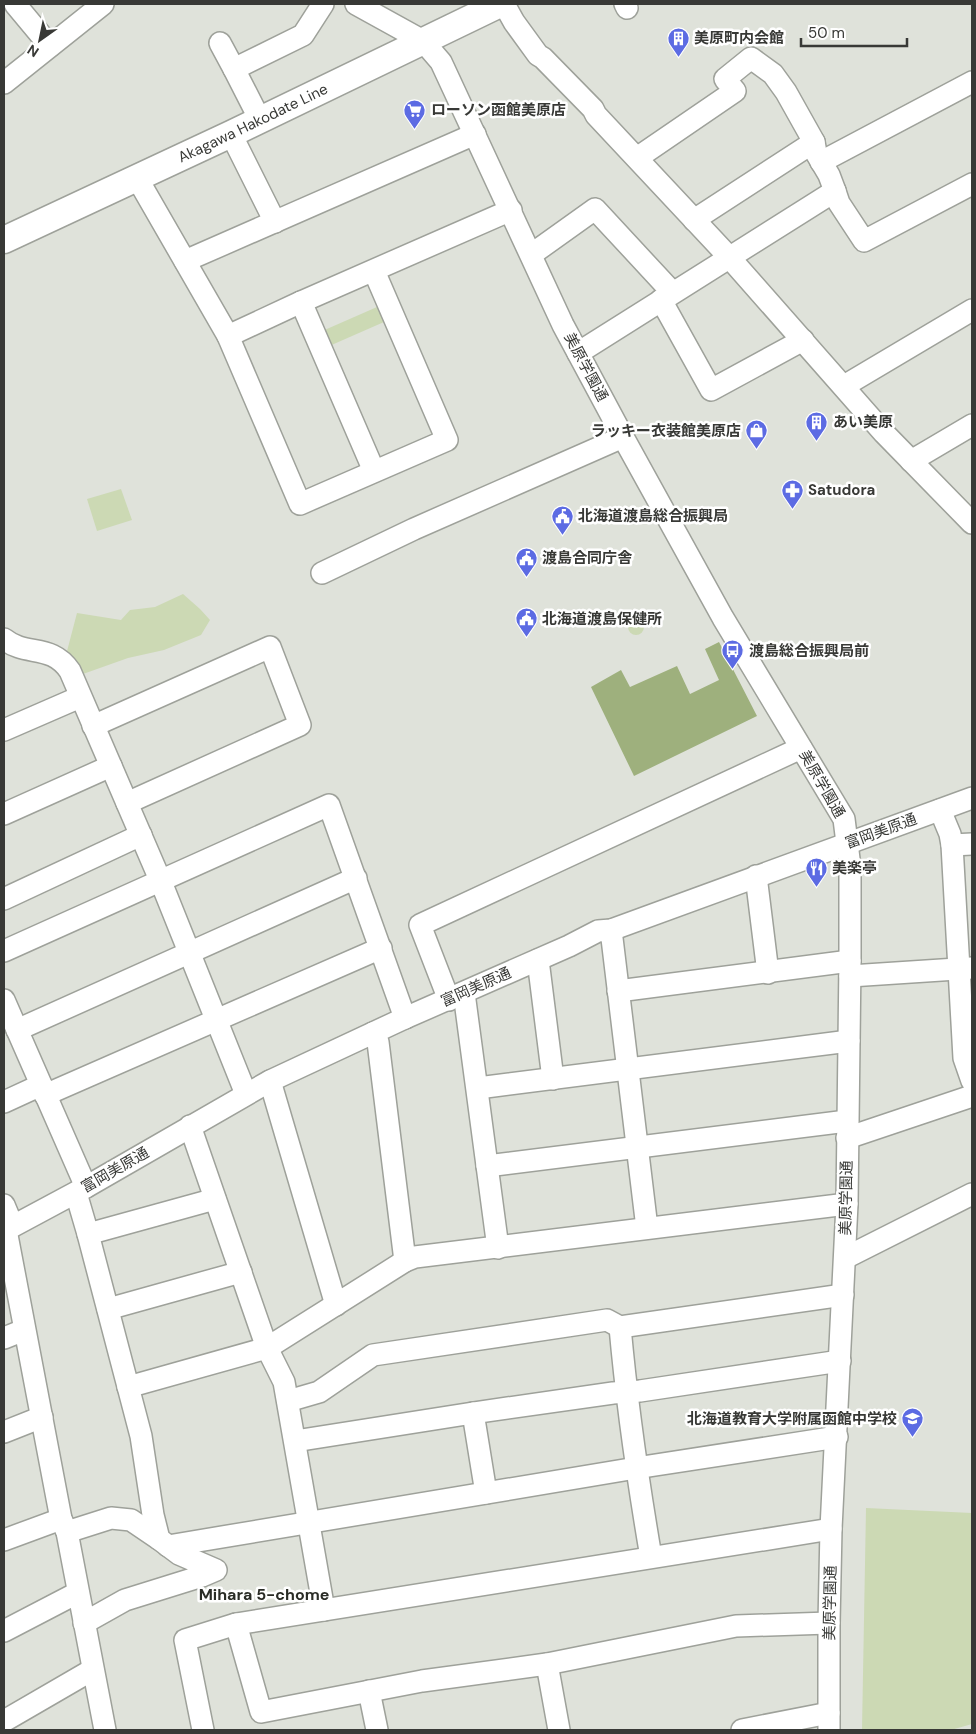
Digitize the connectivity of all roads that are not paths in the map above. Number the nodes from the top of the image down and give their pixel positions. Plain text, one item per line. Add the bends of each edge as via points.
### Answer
1 (16, 4) edge
2 (103, 4) edge
3 (323, 4) edge
4 (356, 4) edge
5 (500, 4) edge
6 (504, 4) edge
7 (424, 41) junction
8 (220, 43) dead end
9 (50, 46) junction
10 (234, 69) junction
11 (972, 82) edge
12 (4, 83) edge
13 (260, 120) junction
14 (231, 134) junction
15 (475, 134) junction
16 (818, 152) junction
17 (637, 158) junction
18 (138, 178) junction
19 (972, 184) edge
20 (835, 191) junction
21 (511, 210) junction
22 (694, 220) junction
23 (276, 222) junction
24 (4, 240) edge
25 (532, 254) junction
26 (729, 257) junction
27 (185, 261) junction
28 (374, 271) junction
29 (667, 296) junction
30 (301, 302) junction
31 (972, 310) edge
32 (228, 336) junction
33 (803, 340) junction
34 (578, 352) junction
35 (844, 386) junction
36 (972, 425) edge
37 (622, 437) junction
38 (911, 461) junction
39 (374, 472) junction
40 (972, 523) edge
41 (322, 573) dead end
42 (4, 639) edge
43 (80, 697) junction
44 (93, 726) junction
45 (4, 730) edge
46 (801, 748) junction
47 (110, 766) junction
48 (972, 798) edge
49 (126, 804) junction
50 (940, 810) junction
51 (4, 814) edge
52 (141, 835) junction
53 (847, 844) junction
54 (962, 844) edge
55 (756, 876) junction
56 (356, 878) junction
57 (161, 882) junction
58 (4, 899) edge
59 (611, 930) junction
60 (381, 948) junction
61 (4, 950) edge
62 (189, 952) junction
63 (538, 960) junction
64 (850, 969) junction
65 (965, 969) edge
66 (768, 973) junction
67 (618, 991) junction
68 (457, 996) junction
69 (4, 1000) edge
70 (405, 1018) junction
71 (218, 1021) junction
72 (17, 1030) junction
73 (373, 1033) junction
74 (849, 1041) junction
75 (628, 1069) junction
76 (553, 1079) junction
77 (270, 1081) junction
78 (972, 1081) edge
79 (478, 1088) junction
80 (43, 1090) junction
81 (246, 1094) junction
82 (972, 1096) edge
83 (4, 1102) edge
84 (190, 1126) junction
85 (847, 1130) junction
86 (637, 1146) junction
87 (487, 1166) junction
88 (81, 1190) junction
89 (972, 1194) edge
90 (215, 1199) junction
91 (847, 1204) junction
92 (6, 1221) edge
93 (648, 1228) junction
94 (88, 1234) junction
95 (498, 1248) junction
96 (844, 1258) junction
97 (405, 1261) junction
98 (241, 1272) junction
99 (843, 1295) junction
100 (336, 1305) junction
101 (108, 1309) junction
102 (620, 1327) junction
103 (24, 1330) junction
104 (4, 1338) edge
105 (267, 1348) junction
106 (840, 1361) junction
107 (128, 1387) junction
108 (626, 1392) junction
109 (288, 1401) junction
110 (473, 1414) junction
111 (42, 1417) junction
112 (4, 1432) edge
113 (836, 1437) junction
114 (295, 1441) junction
115 (636, 1468) junction
116 (486, 1493) junction
117 (308, 1522) junction
118 (64, 1526) junction
119 (831, 1529) junction
120 (4, 1540) edge
121 (163, 1542) junction
122 (651, 1558) junction
123 (78, 1593) junction
124 (324, 1610) junction
125 (84, 1623) junction
126 (828, 1623) junction
127 (236, 1624) junction
128 (4, 1631) edge
129 (547, 1664) junction
130 (92, 1670) junction
131 (369, 1691) junction
132 (4, 1721) edge
133 (829, 1721) edge
134 (105, 1730) edge
135 (203, 1730) edge
136 (377, 1730) edge
137 (559, 1730) edge
138 (742, 1730) edge

1 - 9 street
2 - 9 street
3 - 10 street via 304,35
4 - 7 street, 美原学園通
5 - 7 main road, Akagawa Hakodate Line
6 - 17 street via 538,54
7 - 13 main road, Akagawa Hakodate Line
7 - 15 street, 美原学園通 via 441,62
8 - 10 street
9 - 12 street
10 - 13 street
11 - 16 street
13 - 14 main road, Akagawa Hakodate Line
14 - 18 main road, Akagawa Hakodate Line
14 - 23 street
15 - 21 street, 美原学園通
15 - 23 street
16 - 17 street via 774,74 751,58 725,79 735,92
16 - 20 street
16 - 22 street
17 - 22 street
18 - 24 main road, Akagawa Hakodate Line
18 - 27 street
19 - 20 street via 864,241 839,203
20 - 26 street
21 - 25 street, 美原学園通
21 - 28 street
22 - 26 street
23 - 27 street
25 - 29 street via 595,209
25 - 34 street, 美原学園通
26 - 29 street
26 - 33 street
27 - 32 street
28 - 30 street
28 - 39 street via 447,440
29 - 33 street via 711,390
29 - 34 street
30 - 32 street
30 - 39 street
31 - 35 street
32 - 39 street via 300,504
33 - 35 street
34 - 37 street, 美原学園通
35 - 38 street
36 - 38 street
37 - 41 street
37 - 46 street, 美原学園通
38 - 40 street
42 - 43 street via 62,660
43 - 44 street
43 - 45 street
44 - 47 street
44 - 49 street via 270,647 300,725
46 - 53 street, 美原学園通 via 844,819
46 - 68 street via 420,925
47 - 49 street
47 - 51 street
48 - 50 street, 富岡美原通
49 - 52 street
50 - 53 street, 富岡美原通
50 - 54 street via 950,834
52 - 57 street
52 - 58 street
53 - 55 street, 富岡美原通
53 - 64 street, 美原学園通
54 - 65 street
55 - 59 street, 富岡美原通
55 - 66 street
56 - 57 street via 329,805
56 - 60 street
56 - 62 street
57 - 61 street
57 - 62 street
59 - 63 street, 富岡美原通 via 598,931
59 - 67 street
60 - 70 street
60 - 71 street
62 - 71 street
62 - 72 street
63 - 68 street, 富岡美原通
63 - 76 street
64 - 65 street
64 - 66 street
64 - 74 street, 美原学園通
65 - 78 street via 964,1058
66 - 67 street
67 - 75 street
68 - 70 street, 富岡美原通
68 - 79 street
69 - 72 street
70 - 73 street, 富岡美原通
71 - 80 street
71 - 81 street
72 - 80 street
73 - 77 street, 富岡美原通
73 - 97 street via 378,1042
74 - 75 street
74 - 85 street, 美原学園通
75 - 76 street
75 - 86 street
76 - 79 street
77 - 81 street, 富岡美原通
77 - 100 street
79 - 87 street
80 - 83 street
80 - 88 street
81 - 84 street, 富岡美原通
82 - 85 street
84 - 88 street, 富岡美原通
84 - 90 street
85 - 86 street
85 - 91 street, 美原学園通
86 - 87 street
86 - 93 street
87 - 95 street
88 - 92 street, 富岡美原通
88 - 94 street
89 - 96 street
90 - 94 street
90 - 98 street
91 - 93 street
91 - 96 street, 美原学園通
92 - 103 street
93 - 95 street
94 - 101 street
95 - 97 street via 415,1257
96 - 99 street, 美原学園通
97 - 100 street
98 - 101 street
98 - 105 street
99 - 102 street
99 - 106 street, 美原学園通
100 - 105 street
101 - 107 street
102 - 108 street
102 - 109 street via 608,1320 373,1355 319,1392
103 - 104 street
103 - 111 street
105 - 107 street
105 - 109 street via 284,1382
106 - 108 street
106 - 113 street, 美原学園通
107 - 121 street via 141,1436 153,1515
108 - 110 street
108 - 115 street
109 - 114 street
110 - 114 street
110 - 116 street
111 - 112 street
111 - 118 street
113 - 115 street
113 - 119 street, 美原学園通
114 - 117 street
115 - 116 street
115 - 122 street
116 - 117 street
117 - 121 street
117 - 124 street
118 - 120 street
118 - 121 street via 111,1518 131,1520
118 - 123 street
119 - 122 street
119 - 126 street, 美原学園通
121 - 125 street via 179,1554 216,1570 124,1600
122 - 124 street
123 - 125 street
123 - 128 street
124 - 127 street
125 - 130 street
126 - 129 street via 736,1626
126 - 133 street, 美原学園通
127 - 131 street via 261,1712
127 - 135 street via 185,1640
129 - 131 street
129 - 137 street
130 - 132 street
130 - 134 street
131 - 136 street
133 - 138 street

